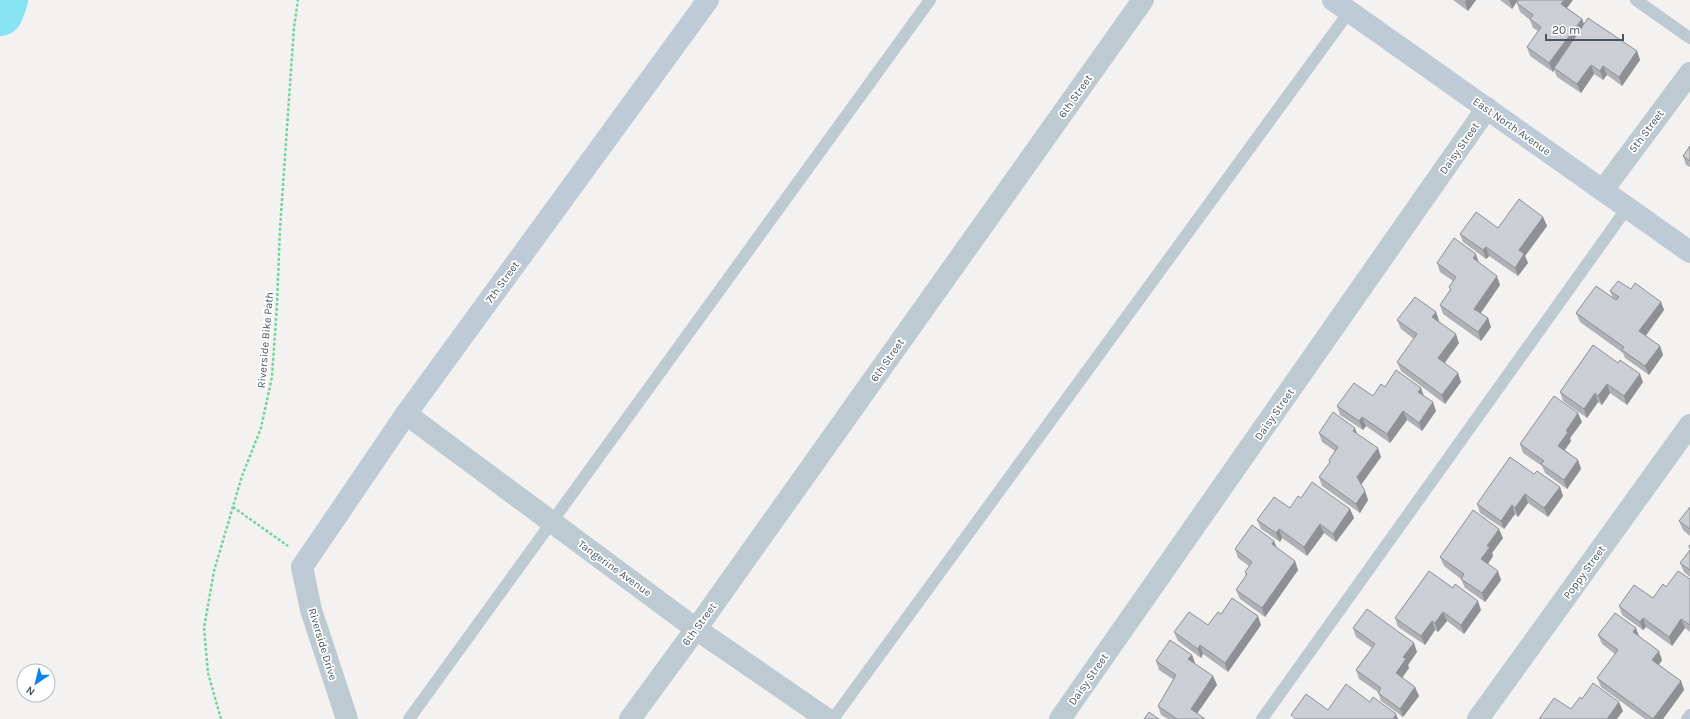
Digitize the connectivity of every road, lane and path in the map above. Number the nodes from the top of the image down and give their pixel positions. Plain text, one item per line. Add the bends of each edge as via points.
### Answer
1 (298, 0) edge
2 (708, 0) edge
3 (930, 0) edge
4 (1143, 0) edge
5 (1636, 0) edge
6 (1341, 6) edge
7 (1690, 38) edge
8 (1690, 73) edge
9 (1487, 108) junction
10 (1603, 190) junction
11 (1627, 208) junction
12 (1690, 252) edge
13 (406, 414) junction
14 (1690, 425) edge
15 (233, 507) junction
16 (552, 522) junction
17 (304, 563) junction
18 (696, 629) junction
19 (1690, 715) edge
20 (221, 719) edge
21 (347, 719) edge
22 (409, 719) edge
23 (630, 719) edge
24 (827, 719) edge
25 (833, 719) edge
26 (1060, 719) edge
27 (1262, 719) edge
28 (1478, 719) edge
29 (1687, 719) edge

1 - 15 path, Riverside Bike Path via 280,229 272,377 261,428
2 - 13 street, 7th Street
3 - 16 lane
4 - 18 street, 6th Street
5 - 7 lane
6 - 9 street, East North Avenue
6 - 25 lane
8 - 10 street, 5th Street
9 - 10 street, East North Avenue
9 - 26 street, Daisy Street
10 - 11 street, East North Avenue
11 - 12 street, East North Avenue
11 - 27 lane
13 - 16 street, Tangerine Avenue
13 - 17 street, 7th Street
14 - 28 street, Poppy Street
15 - 17 path
15 - 20 path, Riverside Bike Path via 214,571 204,628 208,673
16 - 18 street, Tangerine Avenue
16 - 22 lane
17 - 21 street, Riverside Drive via 311,610
18 - 23 street, 6th Street
18 - 24 street, Tangerine Avenue
19 - 29 lane

